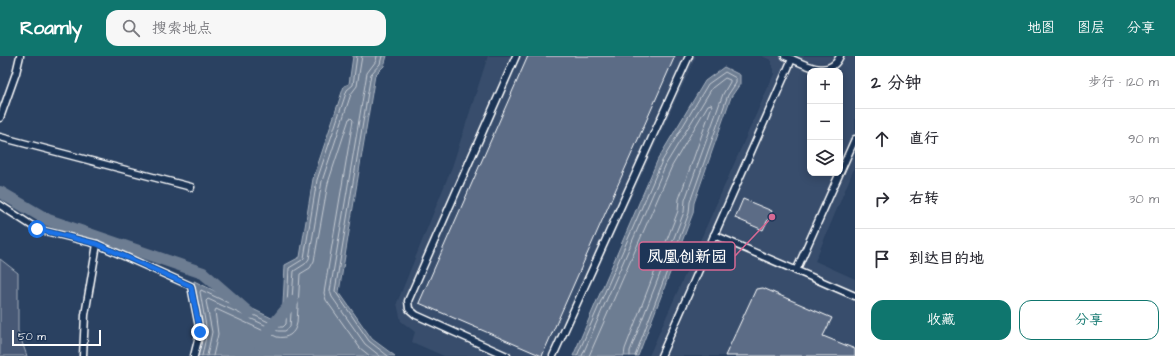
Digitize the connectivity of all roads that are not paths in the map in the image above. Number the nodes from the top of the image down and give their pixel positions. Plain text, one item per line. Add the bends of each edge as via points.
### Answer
1 (20, 56) edge
2 (516, 56) edge
3 (689, 56) edge
4 (785, 56) edge
5 (840, 56) edge
6 (792, 59) junction
7 (0, 118) edge
8 (0, 137) edge
9 (855, 139) edge
10 (190, 187) dead end
11 (0, 205) edge
12 (714, 235) junction
13 (97, 244) junction
14 (796, 271) junction
15 (855, 296) edge
16 (83, 356) edge
17 (194, 356) edge
18 (507, 356) edge
19 (553, 356) edge
20 (661, 356) edge

1 - 7 lane
2 - 18 lane via 408,301 409,309 416,315
3 - 19 lane
4 - 6 lane
5 - 6 lane via 831,68 819,70
6 - 12 lane
8 - 10 lane
9 - 14 lane
11 - 13 lane via 37,229
12 - 14 lane
12 - 20 lane
13 - 16 lane via 85,315
13 - 17 lane via 191,286 200,332
14 - 15 lane

